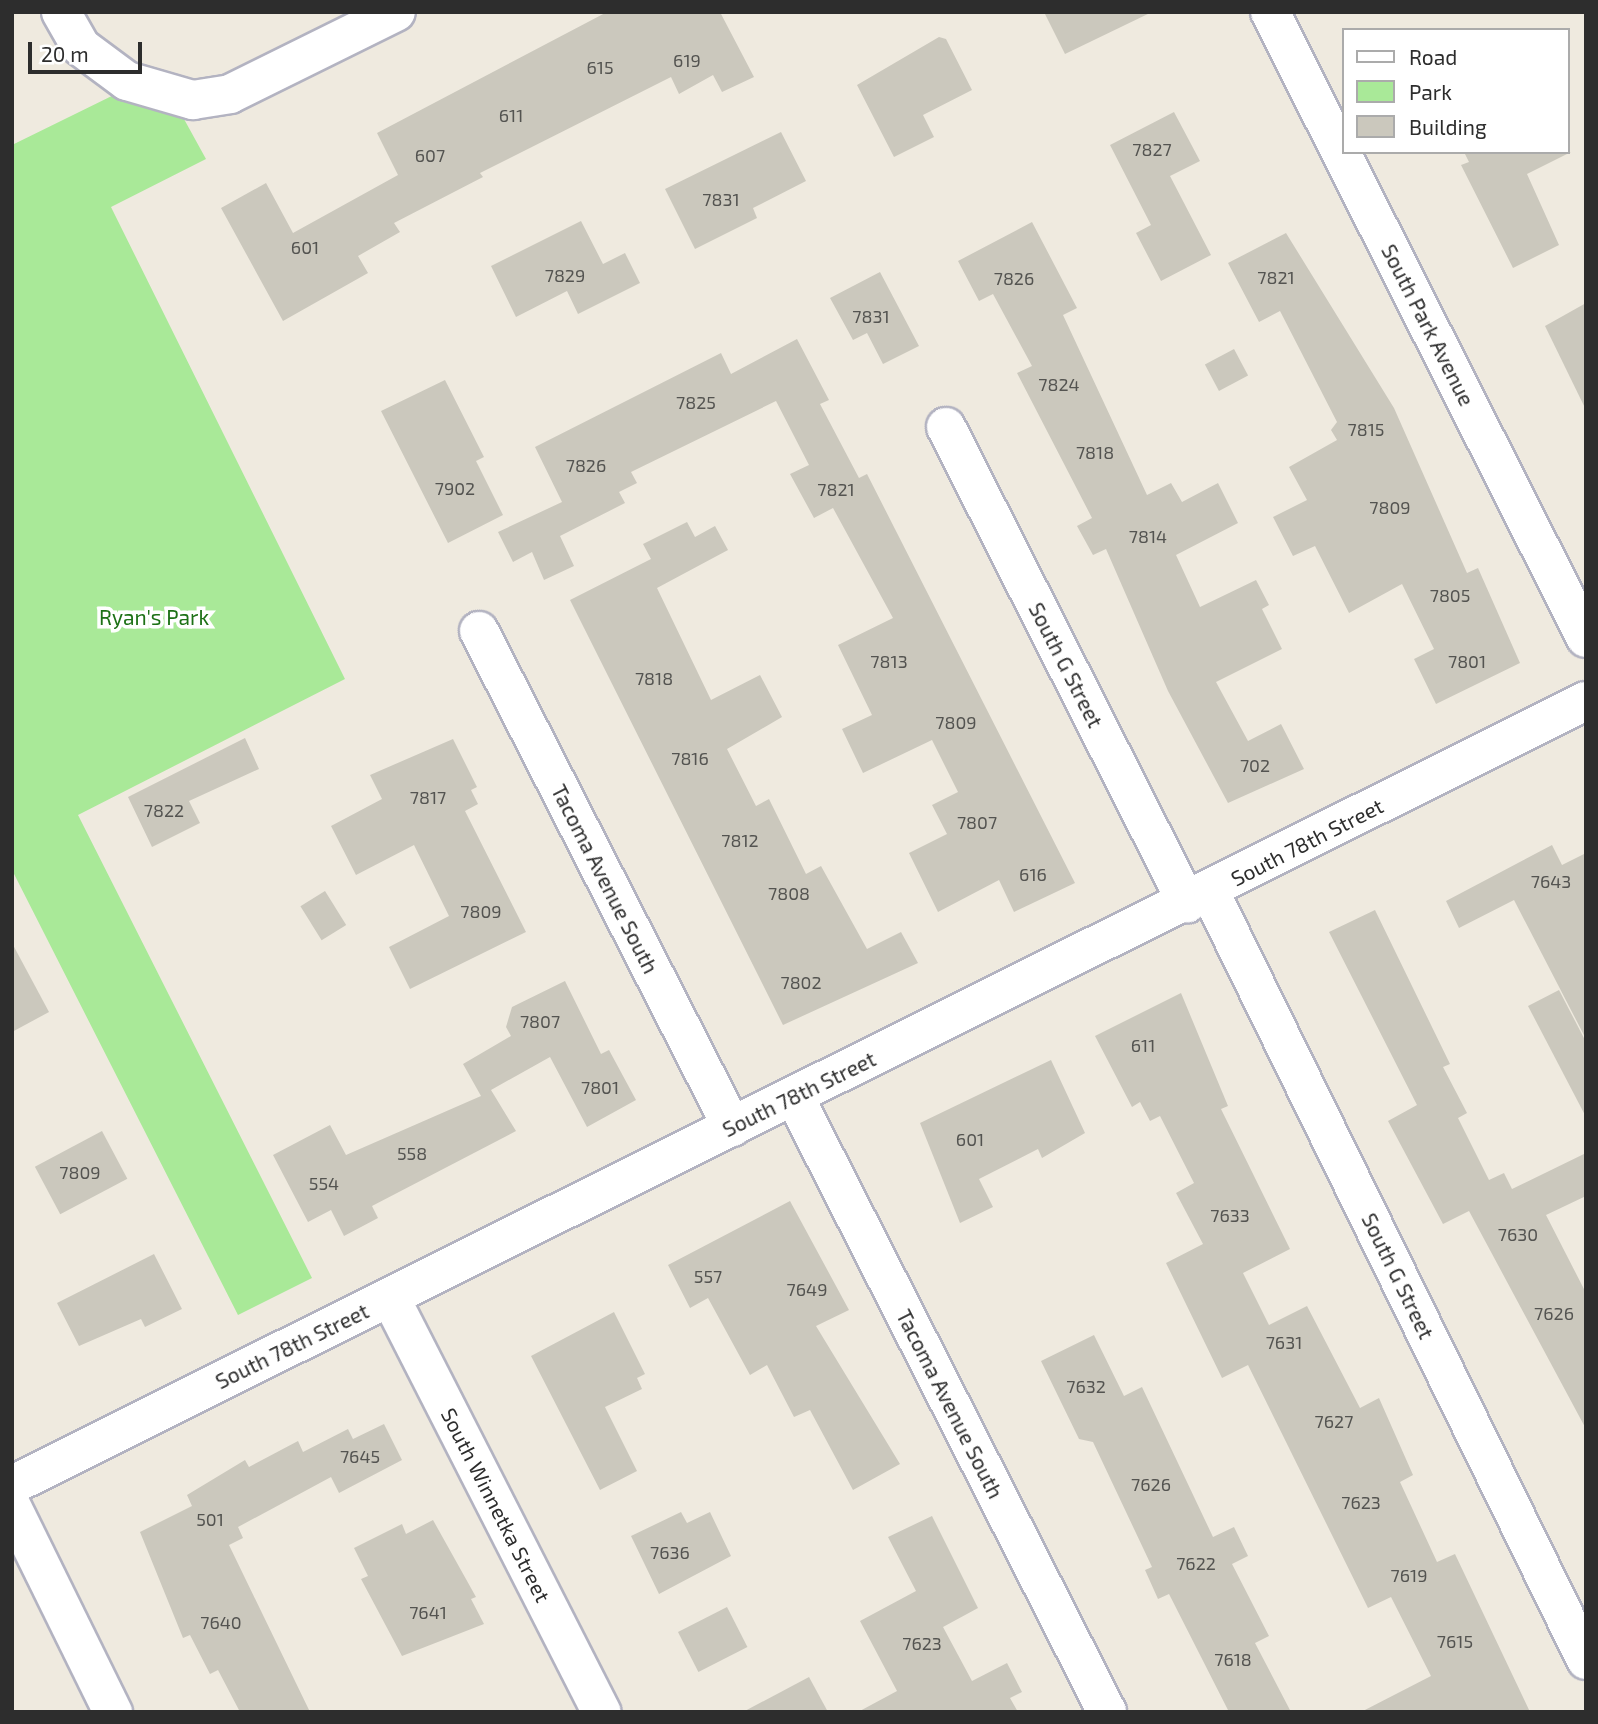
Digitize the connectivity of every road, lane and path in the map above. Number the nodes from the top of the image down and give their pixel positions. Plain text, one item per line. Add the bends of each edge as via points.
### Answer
1 (61, 12) edge
2 (396, 12) edge
3 (1270, 12) edge
4 (946, 427) dead end
5 (479, 631) dead end
6 (1586, 638) edge
7 (1586, 702) edge
8 (1198, 897) junction
9 (794, 1096) junction
10 (732, 1127) junction
11 (390, 1297) junction
12 (12, 1485) edge
13 (12, 1507) edge
14 (1586, 1660) edge
15 (113, 1712) edge
16 (601, 1712) edge
17 (1107, 1712) edge

1 - 2 street via 81,47 127,81 193,100 230,94
3 - 6 street, South Park Avenue
4 - 8 street, South G Street
5 - 10 street, Tacoma Avenue South
7 - 8 street, South 78th Street
8 - 9 street, South 78th Street
8 - 14 street, South G Street
9 - 10 street, South 78th Street
9 - 17 street, Tacoma Avenue South
10 - 11 street, South 78th Street
11 - 12 street, South 78th Street
11 - 16 street, South Winnetka Street
13 - 15 street

